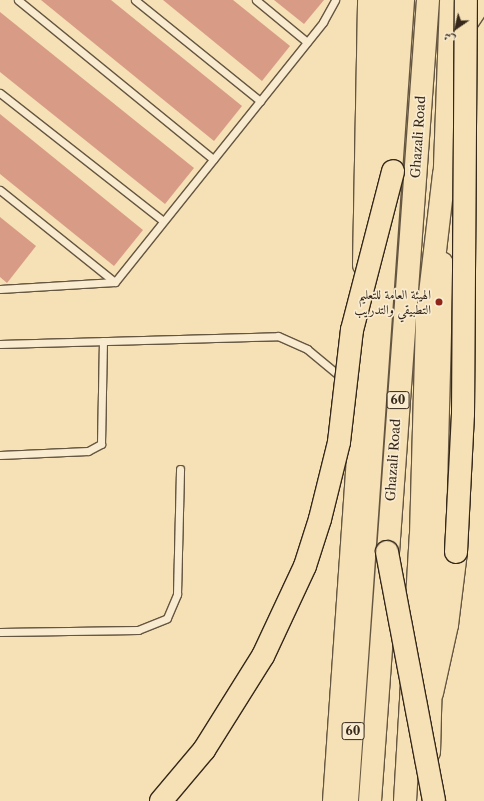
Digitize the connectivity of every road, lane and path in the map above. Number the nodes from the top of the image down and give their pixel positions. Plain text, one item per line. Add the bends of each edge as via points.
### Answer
1 (18, 0) edge
2 (135, 0) edge
3 (256, 0) edge
4 (335, 0) edge
5 (403, 0) edge
6 (428, 0) edge
7 (451, 0) edge
8 (466, 0) edge
9 (484, 2) edge
10 (375, 3) edge
11 (307, 42) junction
12 (446, 68) junction
13 (0, 93) edge
14 (260, 101) junction
15 (213, 159) junction
16 (393, 171) junction
17 (444, 174) junction
18 (0, 190) edge
19 (163, 221) junction
20 (115, 282) junction
21 (0, 289) edge
22 (103, 341) junction
23 (0, 344) edge
24 (362, 397) junction
25 (0, 455) edge
26 (180, 468) dead end
27 (387, 552) junction
28 (0, 632) edge
29 (432, 693) junction
30 (161, 801) edge
31 (334, 801) edge
32 (348, 801) edge
33 (370, 801) edge
34 (406, 801) edge
35 (426, 801) edge
36 (434, 801) edge

1 - 15 lane
2 - 14 lane
3 - 11 lane
4 - 11 lane via 323,22
5 - 16 main road, Ghazali Road / 60
6 - 27 main road, Ghazali Road / 60
7 - 12 main road, Ghazali Road
8 - 29 main road, bridge via 463,414 456,552 447,625
9 - 12 main road via 479,4 462,27
10 - 24 main road
11 - 14 lane
12 - 17 main road, Ghazali Road
13 - 19 lane
14 - 15 lane
15 - 19 lane
16 - 30 main road, bridge via 352,330 339,442 320,519 305,566 263,656 204,750
16 - 32 main road, Ghazali Road / 60, bridge
17 - 29 main road, Ghazali Road
17 - 34 main road via 427,319 421,535
18 - 20 lane
19 - 20 lane
20 - 21 lane
22 - 23 lane
22 - 24 lane via 278,336 307,349 325,361
22 - 25 lane via 101,444 88,451
24 - 31 main road
26 - 28 lane via 177,594 167,618 138,630
27 - 33 main road, Ghazali Road / 60, bridge
27 - 36 main road, bridge
29 - 35 main road, Ghazali Road

